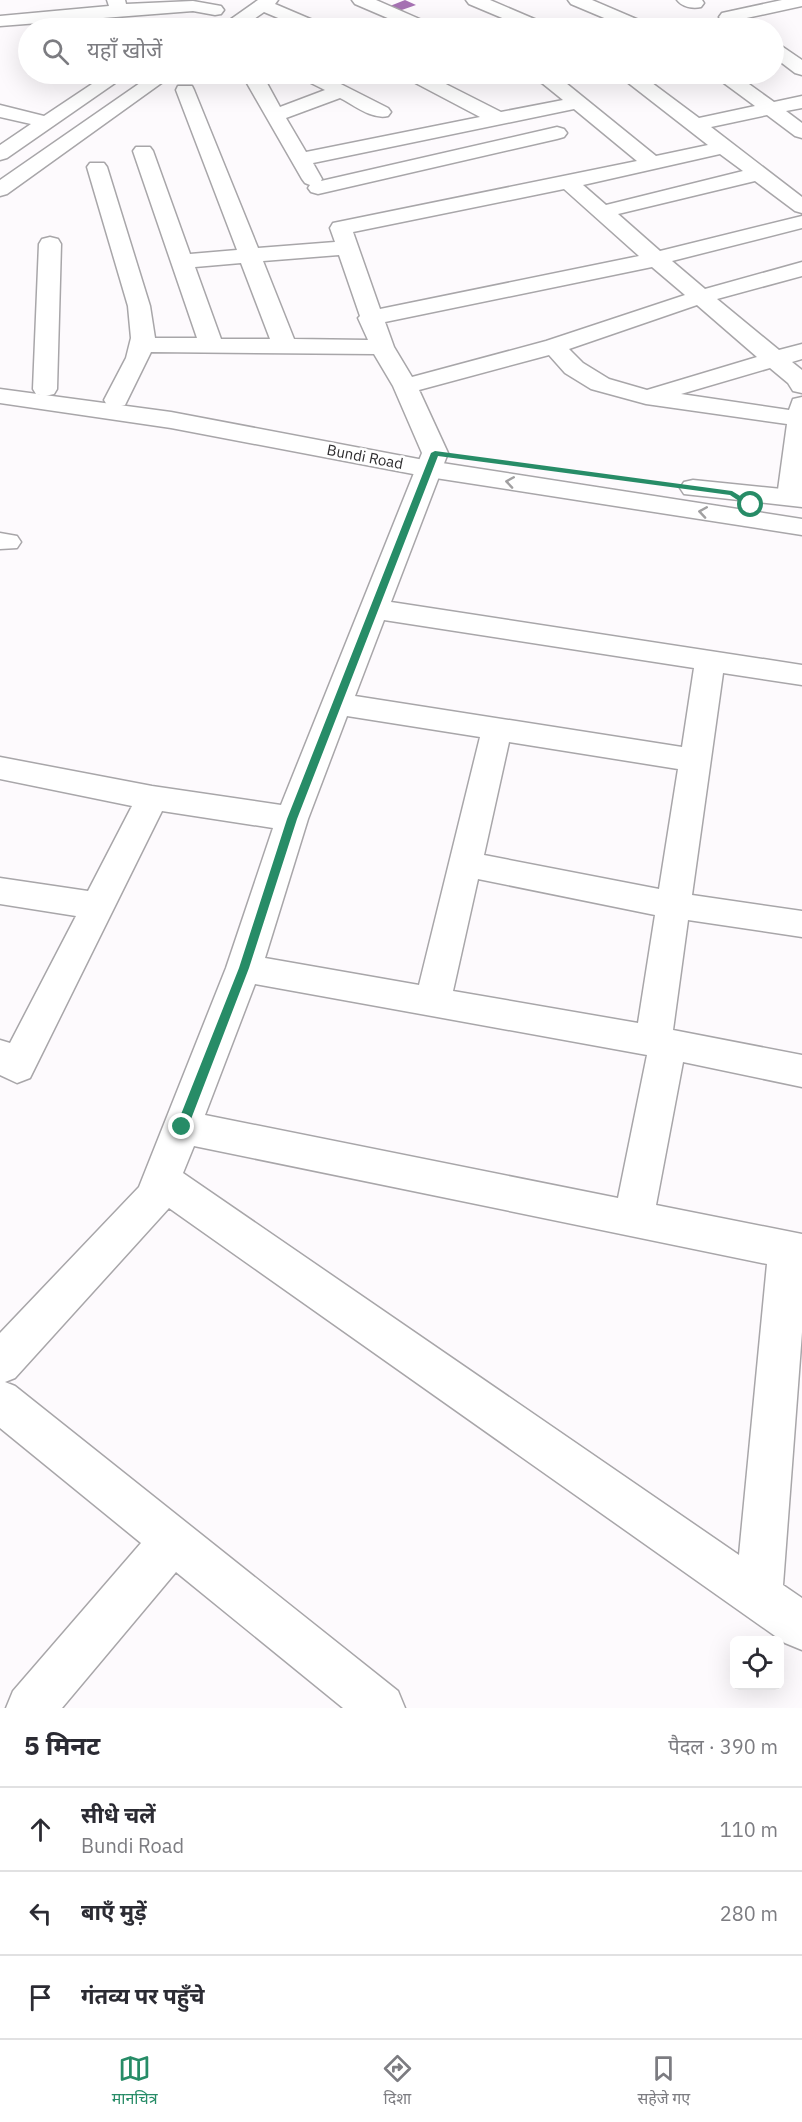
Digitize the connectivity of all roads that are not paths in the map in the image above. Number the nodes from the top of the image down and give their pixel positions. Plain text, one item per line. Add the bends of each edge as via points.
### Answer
1 (361, 0) edge
2 (475, 0) edge
3 (577, 0) edge
4 (614, 0) edge
5 (802, 1) edge
6 (266, 2) edge
7 (695, 2) edge
8 (118, 5) edge
9 (223, 5) edge
10 (595, 7) junction
11 (38, 8) edge
12 (511, 15) junction
13 (203, 18) edge
14 (244, 18) edge
15 (297, 18) edge
16 (402, 18) edge
17 (503, 18) edge
18 (518, 18) edge
19 (621, 18) edge
20 (728, 18) joint
21 (0, 21) edge
22 (792, 40) dead end
23 (784, 42) edge
24 (784, 56) edge
25 (802, 69) edge
26 (104, 84) edge
27 (151, 84) edge
28 (257, 84) edge
29 (341, 84) joint
30 (432, 84) edge
31 (555, 84) edge
32 (642, 84) edge
33 (737, 84) edge
34 (185, 90) dead end
35 (802, 102) edge
36 (578, 103) junction
37 (771, 109) junction
38 (0, 111) edge
39 (381, 112) dead end
40 (275, 116) junction
41 (498, 118) junction
42 (46, 122) junction
43 (695, 125) junction
44 (802, 132) edge
45 (557, 133) dead end
46 (724, 147) junction
47 (143, 151) dead end
48 (0, 154) edge
49 (301, 159) junction
50 (652, 163) junction
51 (97, 167) dead end
52 (758, 174) junction
53 (568, 182) junction
54 (318, 188) junction
55 (0, 190) edge
56 (799, 203) edge
57 (602, 212) junction
58 (802, 222) edge
59 (344, 238) junction
60 (50, 244) dead end
61 (249, 255) junction
62 (656, 259) junction
63 (182, 261) junction
64 (802, 269) edge
65 (700, 297) junction
66 (370, 318) junction
67 (141, 345) junction
68 (211, 345) junction
69 (285, 346) junction
70 (554, 346) junction
71 (382, 347) junction
72 (802, 351) edge
73 (773, 359) junction
74 (0, 382) edge
75 (405, 386) junction
76 (802, 386) edge
77 (45, 389) junction
78 (0, 396) edge
79 (646, 398) junction
80 (116, 400) junction
81 (801, 414) edge
82 (432, 461) junction
83 (798, 510) edge
84 (375, 609) junction
85 (710, 661) junction
86 (802, 675) edge
87 (337, 704) junction
88 (497, 729) junction
89 (695, 760) junction
90 (0, 768) edge
91 (152, 798) junction
92 (292, 819) junction
93 (465, 864) junction
94 (0, 891) edge
95 (674, 905) junction
96 (98, 906) junction
97 (802, 924) edge
98 (244, 968) junction
99 (433, 1002) junction
100 (661, 1042) junction
101 (6, 1070) edge
102 (802, 1071) edge
103 (182, 1127) junction
104 (161, 1180) junction
105 (634, 1219) junction
106 (795, 1251) edge
107 (0, 1363) edge
108 (0, 1401) edge
109 (173, 1541) junction
110 (759, 1596) junction
111 (802, 1626) edge
112 (30, 1708) edge
113 (381, 1708) edge

1 - 16 street
2 - 12 street
3 - 10 street
4 - 10 street
5 - 20 street
6 - 14 street
6 - 15 street
7 - 20 street
8 - 9 street
8 - 11 street
9 - 13 street
10 - 19 street
11 - 21 street
12 - 17 street
12 - 18 street
22 - 23 street
24 - 25 street
26 - 42 street
27 - 55 street
28 - 40 street
29 - 39 street
29 - 40 street
30 - 41 street
31 - 36 street
32 - 43 street
33 - 37 street
34 - 61 street
35 - 37 street
36 - 41 street
36 - 50 street
37 - 43 street
37 - 44 street
38 - 42 street
40 - 49 street
41 - 49 street via 360,150
42 - 48 street
43 - 46 street
45 - 54 street
46 - 50 street
46 - 52 street
47 - 63 street
49 - 54 street
50 - 53 street
51 - 67 street via 139,306
52 - 56 street
52 - 57 street
53 - 57 street
53 - 59 street
54 - 59 street
57 - 62 street
58 - 62 street
59 - 61 street
59 - 66 street
60 - 77 street
61 - 63 street
61 - 69 street
62 - 65 street
62 - 66 street
63 - 68 street
64 - 65 street
65 - 70 street
65 - 73 street
66 - 71 street
67 - 68 street
67 - 80 street
68 - 69 street
69 - 71 street
70 - 75 street
70 - 79 street via 584,375
71 - 75 street
72 - 73 street
73 - 76 street
73 - 79 street
74 - 77 street, Bundi Road
75 - 82 street
77 - 80 street, Bundi Road
78 - 82 street, Bundi Road
79 - 81 street
80 - 82 street, Bundi Road via 250,419
81 - 83 street
83 -> 82 street, Bundi Road
82 - 83 street, Bundi Road via 732,493 751,505
82 - 84 street
84 - 85 street
84 - 87 street
85 - 86 street
85 - 89 street
87 - 88 street
87 - 92 street
88 - 89 street
88 - 93 street
89 - 95 street
90 - 91 street
91 - 92 street
91 - 96 street
92 - 98 street
93 - 95 street
93 - 99 street
94 - 96 street
95 - 97 street
95 - 100 street
96 - 101 street
98 - 99 street
98 - 103 street
99 - 100 street
100 - 102 street
100 - 105 street
103 - 104 street
103 - 105 street
104 - 107 street via 154,1198
104 - 110 street
105 - 106 street
106 - 110 street
108 - 109 street
109 - 112 street
109 - 113 street
110 - 111 street

